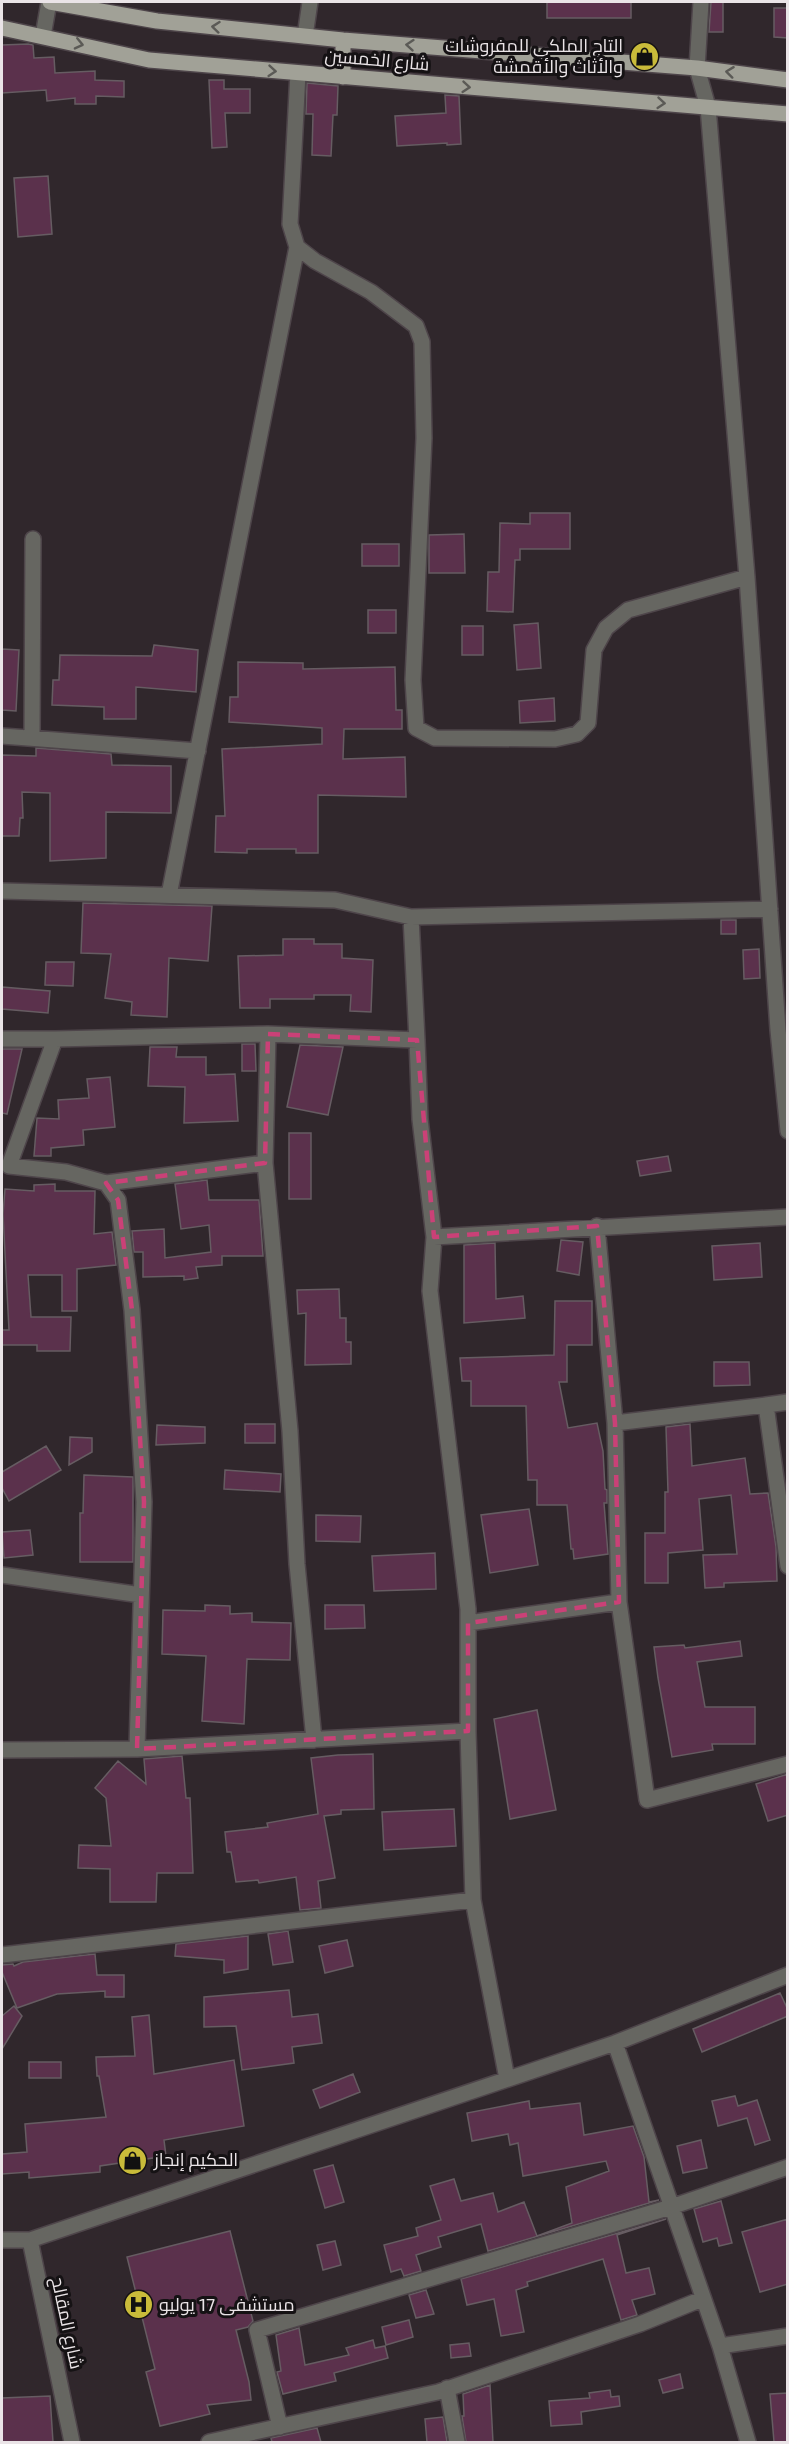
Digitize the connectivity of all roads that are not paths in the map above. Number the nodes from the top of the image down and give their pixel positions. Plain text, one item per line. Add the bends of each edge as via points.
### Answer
1 (49, 2) edge
2 (310, 2) edge
3 (701, 2) edge
4 (2, 28) edge
5 (43, 36) junction
6 (305, 36) junction
7 (343, 40) junction
8 (697, 68) junction
9 (298, 74) junction
10 (343, 77) junction
11 (788, 80) edge
12 (708, 107) junction
13 (788, 114) edge
14 (297, 247) junction
15 (33, 538) dead end
16 (747, 577) junction
17 (2, 736) edge
18 (32, 738) junction
19 (198, 751) junction
20 (2, 891) edge
21 (169, 895) junction
22 (770, 909) junction
23 (411, 917) junction
24 (783, 1029) edge
25 (268, 1034) junction
26 (2, 1039) edge
27 (55, 1039) junction
28 (417, 1040) junction
29 (788, 1131) edge
30 (265, 1163) junction
31 (5, 1173) edge
32 (106, 1183) junction
33 (788, 1217) edge
34 (597, 1226) junction
35 (434, 1237) junction
36 (788, 1402) edge
37 (766, 1405) junction
38 (615, 1423) junction
39 (788, 1566) edge
40 (2, 1575) edge
41 (141, 1595) junction
42 (619, 1602) junction
43 (468, 1623) junction
44 (468, 1731) junction
45 (314, 1740) junction
46 (137, 1749) junction
47 (2, 1750) edge
48 (788, 1764) edge
49 (473, 1900) junction
50 (2, 1955) edge
51 (788, 1976) edge
52 (615, 2043) junction
53 (507, 2079) junction
54 (788, 2167) edge
55 (671, 2207) junction
56 (2, 2240) edge
57 (30, 2240) junction
58 (702, 2299) junction
59 (788, 2336) edge
60 (720, 2346) junction
61 (447, 2388) junction
62 (280, 2427) junction
63 (259, 2437) edge
64 (72, 2442) edge
65 (208, 2442) edge
66 (457, 2442) edge
67 (748, 2442) edge

1 - 5 street
6 -> 1 main road, شارع الخمسين via 157,21
2 - 6 street
3 - 8 street
4 - 5 main road, شارع الخمسين
5 -> 9 main road, شارع الخمسين via 149,60
6 - 7 main road, شارع الخمسين
8 -> 7 main road, شارع الخمسين
7 - 10 main road
11 -> 8 main road, شارع الخمسين
8 - 12 street
9 - 10 main road, شارع الخمسين
9 - 14 street via 290,224
10 -> 12 main road, شارع الخمسين
12 - 13 main road, شارع الخمسين
12 - 16 street
14 - 16 street via 371,292 416,326 422,342 424,438 413,680 416,729 435,738 555,739 577,734 588,723 594,650 606,628 628,610
14 - 19 street
15 - 18 street
16 - 22 street
17 - 18 street
18 - 19 street
19 - 21 street
20 - 21 street
21 - 23 street via 335,900
22 - 23 street
22 - 24 street
23 - 28 street
24 - 29 street
25 - 27 street
25 - 28 street
25 - 30 street
26 - 27 street
27 - 31 street
28 - 35 street via 420,1119
30 - 32 street
30 - 45 street
31 - 32 street via 66,1172
32 - 41 street via 118,1200 132,1310 144,1502
33 - 34 street
34 - 35 street
34 - 38 street
35 - 43 street via 430,1291
36 - 37 street
37 - 38 street
37 - 39 street
38 - 42 street
40 - 41 street
41 - 46 street
42 - 43 street
42 - 48 street via 647,1800
43 - 44 street
44 - 45 street
44 - 49 street
45 - 46 street
46 - 47 street
49 - 50 street
49 - 53 street
51 - 52 street
52 - 53 street
52 - 55 street
53 - 57 street
54 - 55 street
55 - 58 street
55 - 62 street via 257,2330
56 - 57 street
57 - 64 street, شارع المقالح
58 - 60 street
58 - 61 street via 640,2324
59 - 60 street
60 - 67 street
61 - 62 street
61 - 66 street
62 - 63 street
63 - 65 street

